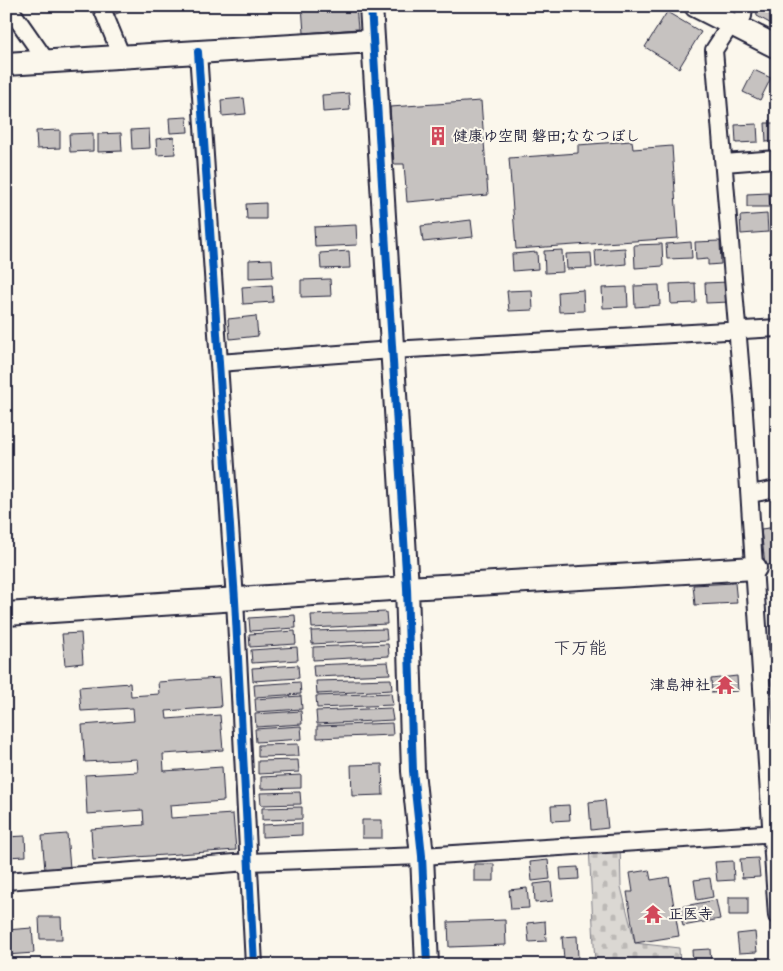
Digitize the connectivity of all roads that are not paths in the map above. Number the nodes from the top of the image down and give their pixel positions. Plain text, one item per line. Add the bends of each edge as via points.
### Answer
1 (8, 6) edge
2 (100, 6) edge
3 (371, 6) edge
4 (696, 6) edge
5 (737, 19) edge
6 (373, 41) junction
7 (777, 47) edge
8 (198, 52) junction
9 (122, 57) junction
10 (47, 62) junction
11 (6, 64) edge
12 (777, 160) edge
13 (724, 163) junction
14 (777, 328) edge
15 (738, 330) junction
16 (392, 350) junction
17 (219, 363) junction
18 (777, 489) edge
19 (750, 494) junction
20 (755, 568) junction
21 (407, 588) junction
22 (235, 600) junction
23 (6, 614) edge
24 (769, 666) edge
25 (774, 833) edge
26 (422, 856) junction
27 (248, 862) junction
28 (6, 881) edge
29 (777, 916) edge
30 (254, 965) edge
31 (427, 965) edge

1 - 10 street
2 - 9 street
3 - 6 street
4 - 5 street
5 - 7 street
5 - 13 street via 714,50
6 - 8 street
6 - 16 street
8 - 9 street
8 - 17 street
9 - 10 street
10 - 11 street
12 - 13 street
13 - 15 street
14 - 15 street
15 - 16 street
15 - 19 street
16 - 17 street
16 - 21 street
17 - 22 street
18 - 19 street
19 - 20 street
20 - 21 street
20 - 24 street
21 - 22 street
21 - 26 street via 413,771
22 - 23 street
22 - 27 street
24 - 25 street
25 - 26 street
25 - 29 street
26 - 27 street
26 - 31 street
27 - 28 street
27 - 30 street

